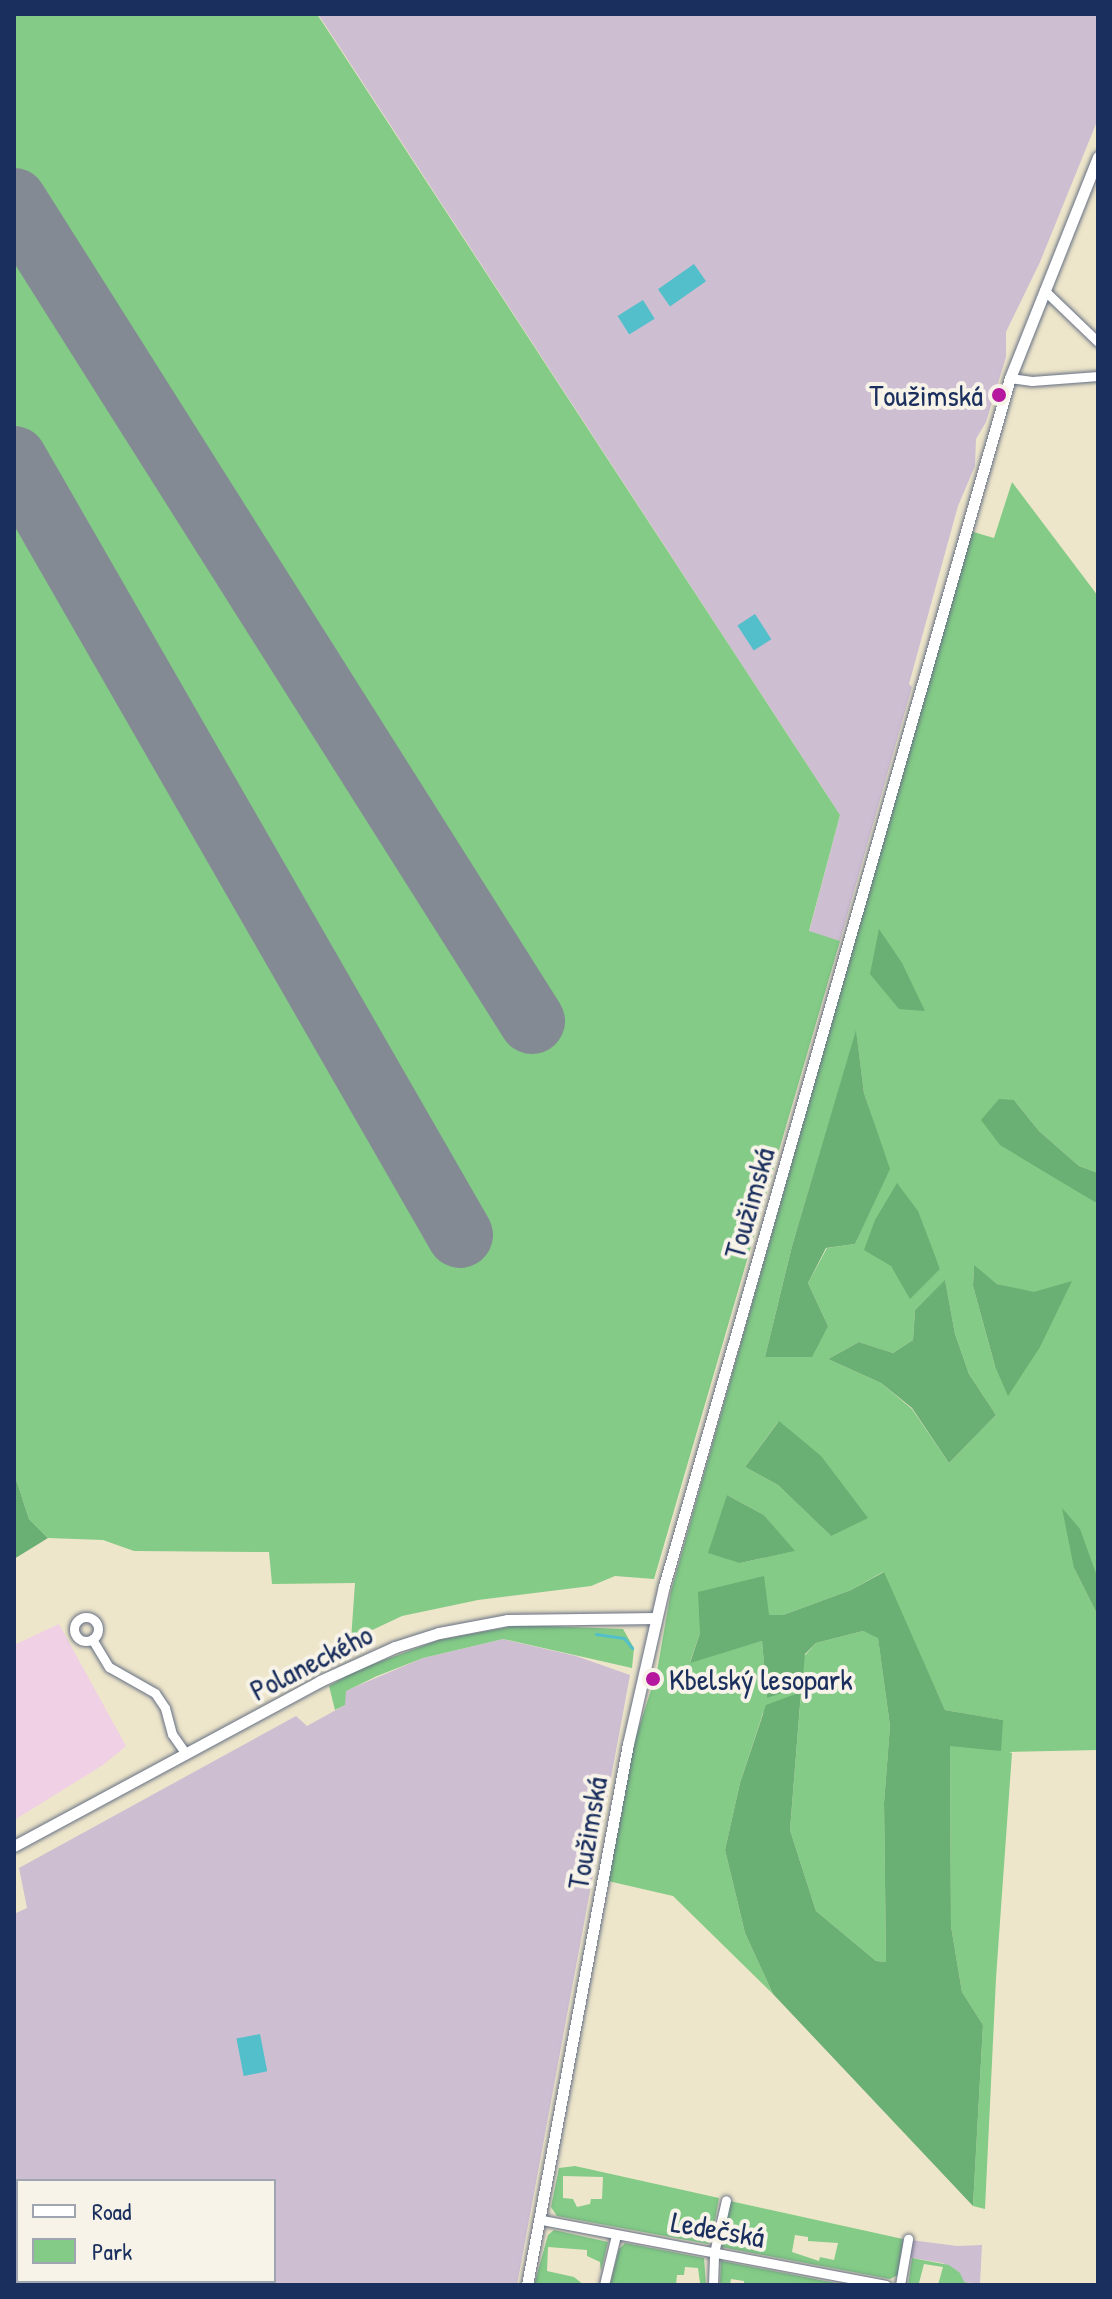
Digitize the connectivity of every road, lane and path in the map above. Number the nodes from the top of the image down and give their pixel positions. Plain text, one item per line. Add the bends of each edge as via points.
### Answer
1 (1098, 157) edge
2 (1044, 290) junction
3 (1098, 342) edge
4 (1098, 376) edge
5 (1010, 378) junction
6 (656, 1618) junction
7 (92, 1639) dead end
8 (186, 1754) junction
9 (14, 1846) edge
10 (726, 2200) dead end
11 (542, 2220) junction
12 (616, 2235) junction
13 (908, 2239) dead end
14 (714, 2253) junction
15 (527, 2285) edge
16 (604, 2285) edge
17 (713, 2285) edge
18 (886, 2285) edge
19 (900, 2285) edge

1 - 2 street, Toužimská
2 - 3 street
2 - 5 street, Toužimská
4 - 5 street
5 - 6 street, Toužimská
6 - 8 street, Polaneckého via 520,1619 439,1633 333,1674
6 - 11 street, Toužimská via 628,1744
7 - 8 street via 109,1667 155,1693
8 - 9 street, Polaneckého
10 - 14 street
11 - 12 street, Ledečská
11 - 15 street, Toužimská
12 - 14 street, Ledečská
12 - 16 street
13 - 19 street
14 - 17 street
14 - 18 street, Ledečská

